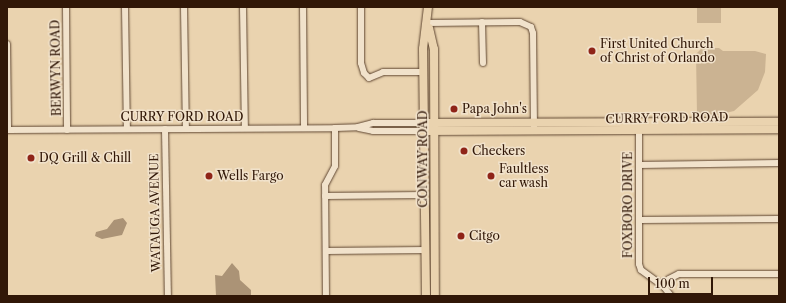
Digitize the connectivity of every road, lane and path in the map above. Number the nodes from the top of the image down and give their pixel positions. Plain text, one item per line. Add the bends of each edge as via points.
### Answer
1 (66, 7) edge
2 (125, 7) edge
3 (184, 7) edge
4 (243, 7) edge
5 (303, 7) edge
6 (361, 7) edge
7 (428, 7) edge
8 (482, 22) junction
9 (428, 23) junction
10 (7, 44) edge
11 (483, 63) dead end
12 (423, 72) junction
13 (779, 122) edge
14 (434, 126) junction
15 (424, 127) junction
16 (534, 127) junction
17 (639, 127) junction
18 (245, 128) junction
19 (304, 128) junction
20 (335, 128) junction
21 (127, 129) junction
22 (165, 129) junction
23 (186, 129) junction
24 (779, 129) edge
25 (8, 130) edge
26 (67, 130) junction
27 (779, 163) edge
28 (639, 165) junction
29 (425, 195) junction
30 (325, 196) junction
31 (779, 219) edge
32 (639, 220) junction
33 (426, 250) junction
34 (326, 251) junction
35 (779, 274) edge
36 (427, 275) junction
37 (664, 287) junction
38 (168, 296) edge
39 (326, 296) edge
40 (426, 296) edge
41 (430, 296) edge
42 (435, 296) edge
43 (671, 296) edge

1 - 26 street, BERWYN ROAD
2 - 21 street
3 - 23 street
4 - 18 street
5 - 19 street
6 - 12 street via 363,70 369,78 383,72
7 - 9 main road, CONWAY ROAD
8 - 9 street
8 - 11 street
8 - 16 street via 520,22 531,27
9 - 12 main road, CONWAY ROAD via 423,50
9 - 14 main road, CONWAY ROAD via 434,50
10 - 25 street
12 - 15 main road, CONWAY ROAD
13 - 17 main road, CURRY FORD ROAD
14 - 15 main road, CURRY FORD ROAD
14 - 16 main road, CURRY FORD ROAD
14 - 42 main road, CONWAY ROAD
15 - 20 street, CURRY FORD ROAD via 373,123 358,127
15 - 29 main road, CONWAY ROAD
16 - 17 main road, CURRY FORD ROAD
17 - 24 main road, CURRY FORD ROAD
17 - 28 street, FOXBORO DRIVE
18 - 19 street, CURRY FORD ROAD
18 - 23 street, CURRY FORD ROAD
19 - 20 street, CURRY FORD ROAD
20 - 30 street via 335,166 325,185
21 - 22 street, CURRY FORD ROAD
21 - 26 street, CURRY FORD ROAD
22 - 23 street, CURRY FORD ROAD
22 - 38 street, WATAUGA AVENUE
25 - 26 street, CURRY FORD ROAD
27 - 28 street
28 - 32 street, FOXBORO DRIVE
29 - 30 street
29 - 33 main road, CONWAY ROAD
30 - 34 street
31 - 32 street
32 - 37 street, FOXBORO DRIVE via 642,270
33 - 34 street
33 - 36 main road, CONWAY ROAD
34 - 39 street
35 - 37 street via 680,274 669,279
36 - 40 main road, CONWAY ROAD
36 - 41 main road
37 - 43 street, FOXBORO DRIVE

